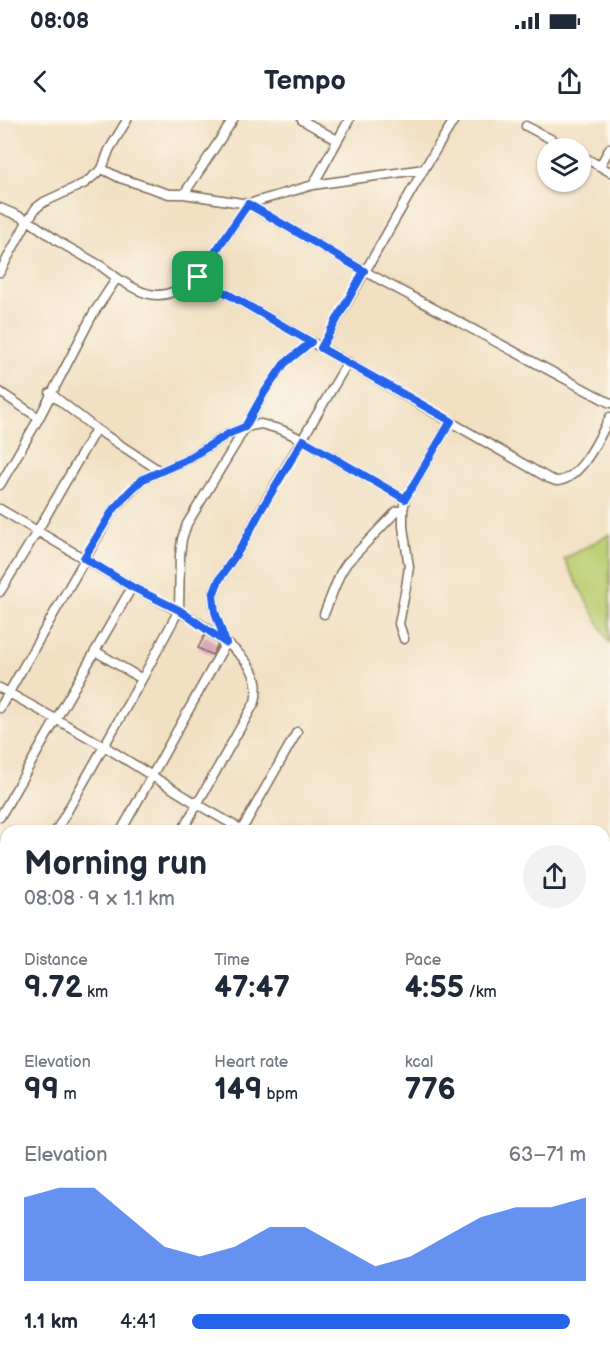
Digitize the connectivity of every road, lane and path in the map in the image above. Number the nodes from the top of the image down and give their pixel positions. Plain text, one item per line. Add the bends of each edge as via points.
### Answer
1 (128, 120) edge
2 (233, 120) edge
3 (302, 120) edge
4 (349, 120) edge
5 (454, 120) edge
6 (526, 126) dead end
7 (549, 138) edge
8 (337, 140) junction
9 (610, 148) edge
10 (591, 161) edge
11 (600, 166) junction
12 (102, 169) junction
13 (424, 169) junction
14 (610, 172) edge
15 (313, 185) junction
16 (184, 194) junction
17 (248, 204) junction
18 (0, 208) edge
19 (28, 220) junction
20 (364, 271) junction
21 (0, 272) edge
22 (198, 277) junction
23 (117, 278) junction
24 (311, 342) junction
25 (321, 348) junction
26 (348, 362) junction
27 (0, 392) edge
28 (51, 393) junction
29 (610, 403) edge
30 (610, 417) edge
31 (39, 418) junction
32 (451, 421) junction
33 (245, 427) junction
34 (96, 429) junction
35 (303, 440) junction
36 (160, 471) junction
37 (0, 486) edge
38 (405, 499) junction
39 (0, 509) edge
40 (403, 511) junction
41 (38, 531) junction
42 (84, 558) junction
43 (132, 587) junction
44 (0, 592) edge
45 (179, 610) junction
46 (324, 614) dead end
47 (404, 639) dead end
48 (226, 643) junction
49 (95, 651) junction
50 (142, 678) junction
51 (0, 688) edge
52 (9, 692) junction
53 (0, 708) edge
54 (55, 719) junction
55 (297, 732) dead end
56 (104, 746) junction
57 (152, 775) junction
58 (197, 804) junction
59 (0, 817) edge
60 (59, 825) edge
61 (124, 825) edge
62 (185, 825) edge
63 (233, 825) edge
64 (245, 825) edge

1 - 12 street
2 - 16 street
3 - 8 street
4 - 8 street
5 - 13 street
6 - 7 street
8 - 15 street
9 - 11 street
10 - 11 street
11 - 14 street
12 - 16 street via 169,194
12 - 19 street via 85,183 44,202
13 - 15 street
13 - 20 street
15 - 17 street
16 - 17 street
17 - 20 street
17 - 22 street
18 - 19 street
19 - 21 street
19 - 23 street
20 - 25 street
20 - 29 street
22 - 23 street via 160,295 142,293
22 - 24 street
23 - 28 street
24 - 25 street
24 - 33 street via 284,364
25 - 26 street
26 - 32 street
26 - 35 street
27 - 31 street
28 - 31 street
28 - 34 street
30 - 32 street via 580,468 556,481
31 - 37 street
32 - 38 street
33 - 35 street via 261,424
33 - 36 street
33 - 45 street via 187,524 180,555
34 - 36 street
34 - 41 street
35 - 38 street
35 - 48 street via 213,595
36 - 42 street via 143,479 113,510
38 - 40 street
39 - 41 street
40 - 46 street via 394,514 347,563
40 - 47 street via 409,567 399,624
41 - 42 street
41 - 44 street
42 - 43 street
42 - 52 street
43 - 45 street
43 - 49 street
45 - 48 street
45 - 50 street
48 - 57 street
48 - 58 street via 254,675 255,702
49 - 50 street
49 - 54 street
50 - 56 street
51 - 52 street
52 - 53 street
52 - 54 street
54 - 56 street
54 - 59 street
55 - 64 street
56 - 57 street
56 - 60 street
57 - 58 street
57 - 61 street
58 - 62 street
58 - 63 street

